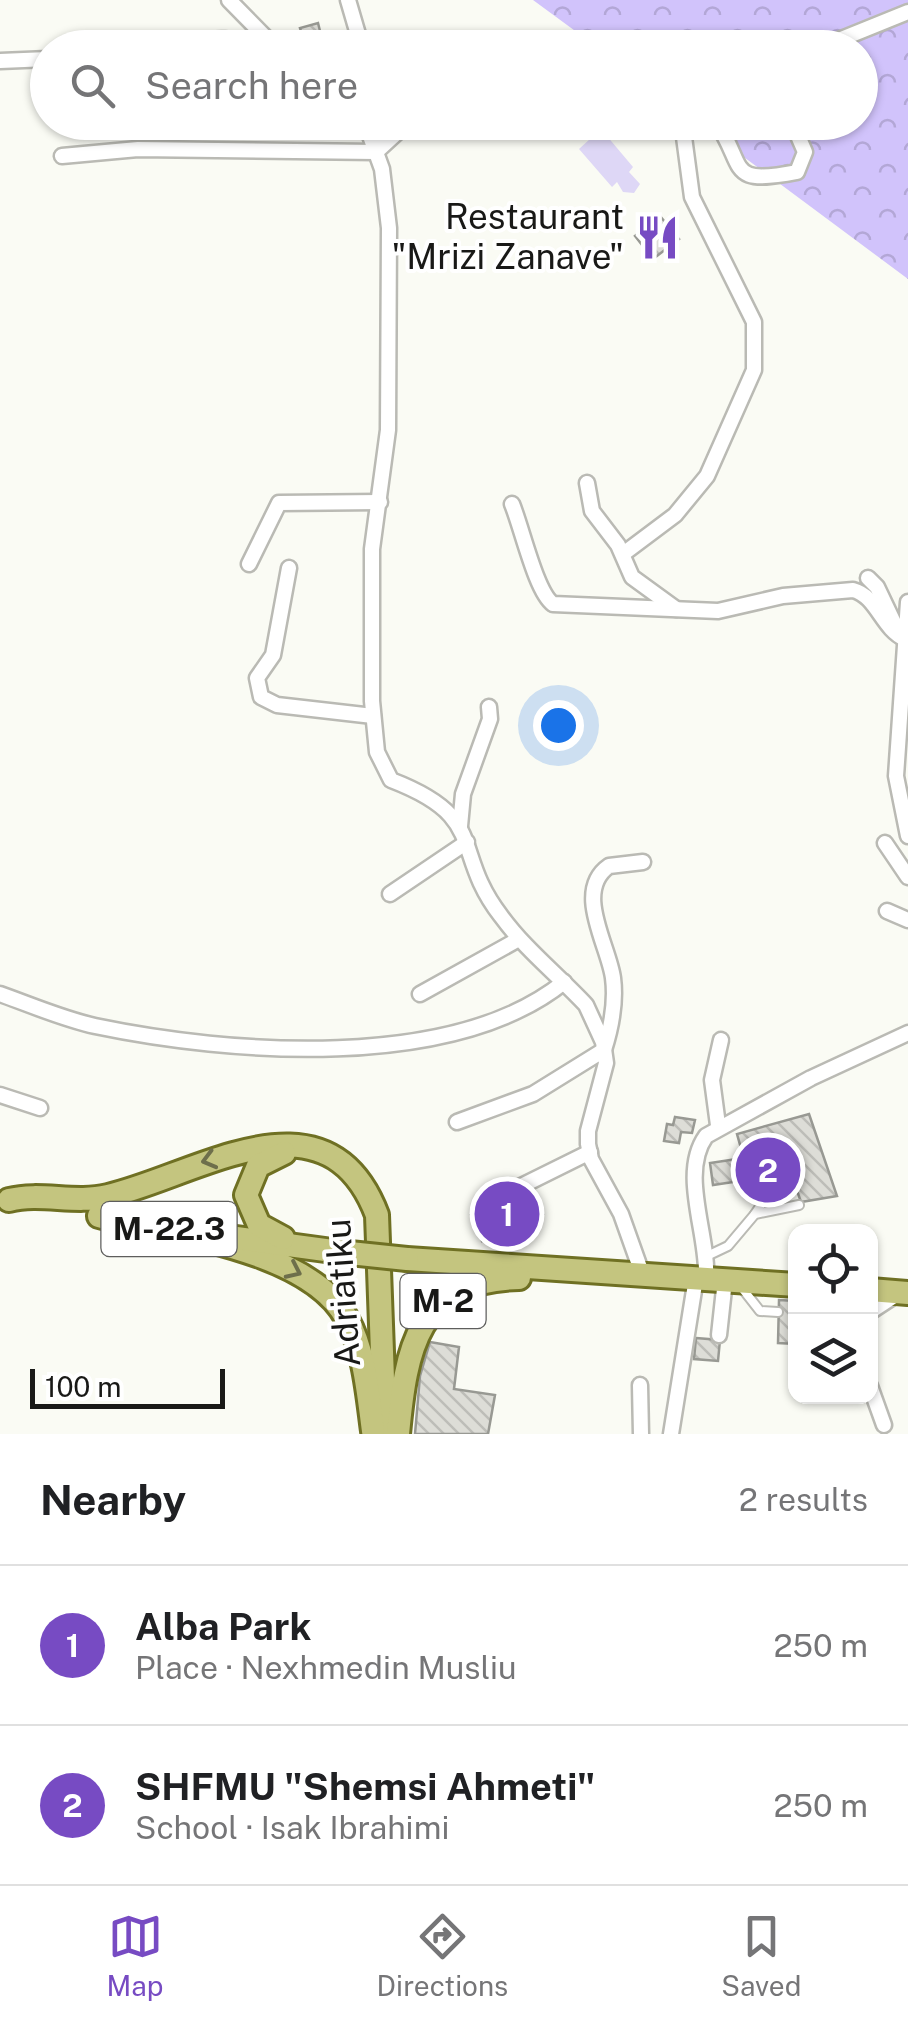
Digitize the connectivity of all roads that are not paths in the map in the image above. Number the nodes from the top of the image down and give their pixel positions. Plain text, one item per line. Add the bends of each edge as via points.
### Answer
1 (229, 0) edge
2 (348, 0) edge
3 (908, 12) edge
4 (258, 30) edge
5 (357, 30) edge
6 (864, 30) edge
7 (0, 60) edge
8 (30, 60) edge
9 (372, 140) edge
10 (389, 140) edge
11 (684, 140) edge
12 (724, 140) edge
13 (800, 140) edge
14 (376, 152) junction
15 (62, 156) dead end
16 (587, 483) dead end
17 (380, 502) junction
18 (512, 504) dead end
19 (623, 554) junction
20 (249, 564) dead end
21 (289, 568) dead end
22 (868, 578) dead end
23 (908, 602) edge
24 (682, 611) junction
25 (906, 639) junction
26 (489, 707) dead end
27 (373, 716) junction
28 (460, 826) junction
29 (908, 836) edge
30 (467, 842) junction
31 (885, 843) dead end
32 (644, 862) dead end
33 (908, 877) edge
34 (390, 894) dead end
35 (888, 910) dead end
36 (908, 920) edge
37 (519, 939) junction
38 (564, 982) junction
39 (0, 994) edge
40 (420, 994) dead end
41 (908, 1032) edge
42 (720, 1040) dead end
43 (604, 1050) junction
44 (0, 1096) edge
45 (40, 1108) dead end
46 (457, 1122) dead end
47 (718, 1125) junction
48 (590, 1152) junction
49 (336, 1160) junction
50 (772, 1187) dead end
51 (4, 1199) edge
52 (482, 1205) dead end
53 (798, 1205) dead end
54 (754, 1214) junction
55 (99, 1216) junction
56 (340, 1252) junction
57 (580, 1272) junction
58 (714, 1275) junction
59 (644, 1276) junction
60 (788, 1284) edge
61 (878, 1290) edge
62 (904, 1292) edge
63 (878, 1307) edge
64 (778, 1312) dead end
65 (719, 1335) dead end
66 (640, 1385) dead end
67 (876, 1404) edge
68 (884, 1425) dead end
69 (374, 1434) edge
70 (386, 1434) edge
71 (398, 1434) edge
72 (641, 1434) edge
73 (671, 1434) edge

1 - 4 street
2 - 5 street
3 - 6 street
7 - 8 street
9 - 14 street
10 - 14 street
11 - 19 street via 692,197 754,322 754,370 707,476 676,515
12 - 13 street via 736,167 761,179 797,172 805,152
14 - 15 street via 138,150
14 - 17 street via 388,228 388,430
16 - 19 street via 592,511
17 - 20 street via 279,503
17 - 27 street via 372,549
18 - 24 street via 538,585 553,604
19 - 24 street via 637,584
21 - 27 street via 273,655 257,678 261,697 277,706
22 - 25 street
23 - 25 street
24 - 25 street via 854,590
25 - 29 street via 896,776
26 - 28 street
27 - 28 street via 381,766 392,780 430,795
28 - 30 street
30 - 34 street
30 - 37 street via 484,892
31 - 33 street
32 - 43 street via 609,866 596,881 595,917 614,983
35 - 36 street
37 - 38 street
37 - 40 street
38 - 39 street via 535,1002 449,1038 333,1048 94,1026
38 - 43 street via 586,1005
41 - 47 street
42 - 47 street via 712,1080
43 - 46 street via 533,1094
43 - 48 street
44 - 45 street
47 - 58 street via 702,1141 696,1188
48 - 52 street
48 - 59 street
49 -> 51 main road via 306,1146 274,1147 196,1162 113,1196
49 - 56 main road, M-2 via 276,1154 252,1174 246,1195 254,1219 267,1231
49 - 70 main road, Adriatiku / M-2 via 369,1195 377,1215
50 - 54 lane
51 - 55 main road, M-22.3
53 - 54 lane
54 - 58 lane
55 - 56 main road, M-22.3
55 -> 69 main road via 238,1251 310,1278 332,1296 358,1343
56 - 57 main road, M-2, bridge
57 - 59 main road, M-2
57 - 71 main road, M-2 via 568,1280 492,1280 438,1305 409,1354
58 - 59 main road, M-2
58 - 60 main road, M-2
58 - 64 lane via 760,1311
58 - 65 street
58 - 73 street
61 - 62 main road
62 - 63 street
66 - 72 street
67 - 68 street

